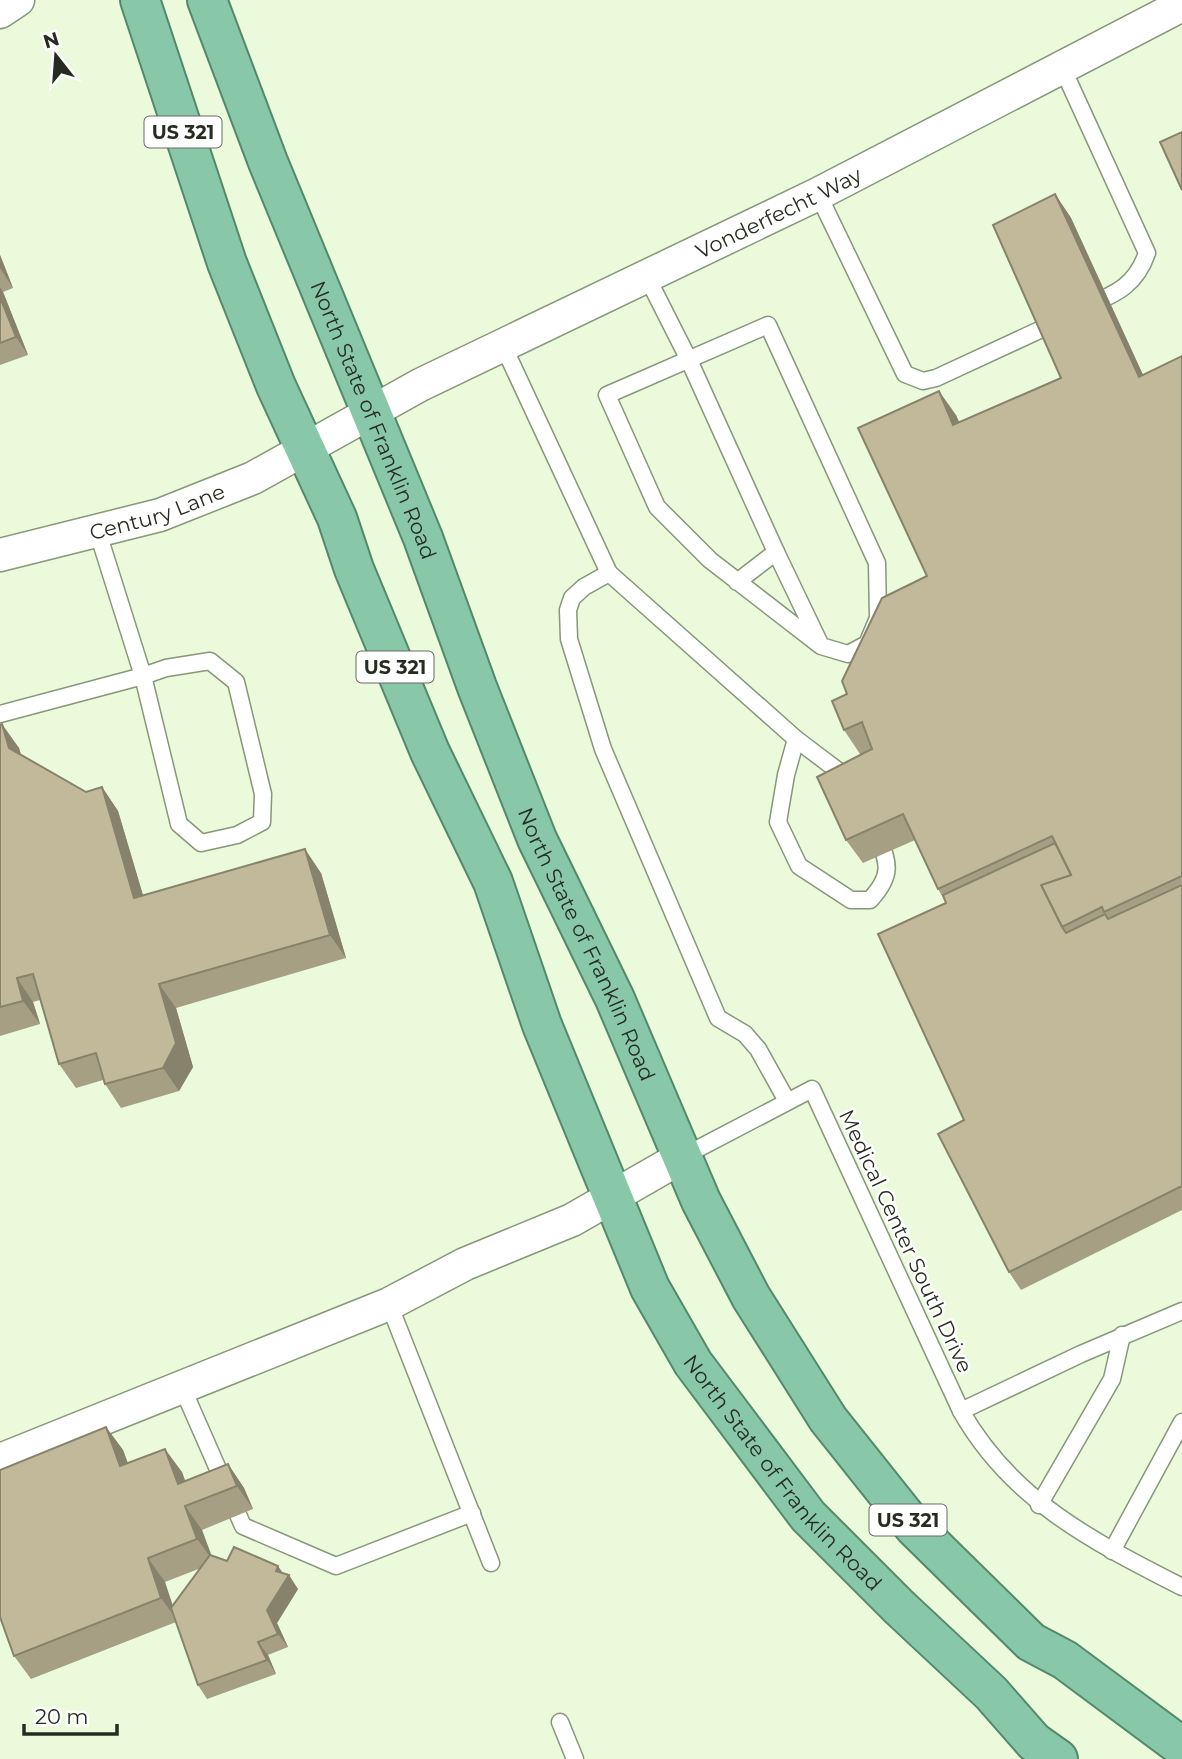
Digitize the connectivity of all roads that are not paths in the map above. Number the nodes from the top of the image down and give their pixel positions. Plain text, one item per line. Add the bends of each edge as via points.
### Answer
1 (18, 0) edge
2 (140, 0) edge
3 (208, 0) edge
4 (1182, 5) edge
5 (0, 12) edge
6 (1062, 67) junction
7 (818, 194) junction
8 (646, 275) junction
9 (502, 343) junction
10 (688, 358) junction
11 (369, 413) junction
12 (305, 449) junction
13 (98, 533) junction
14 (776, 552) junction
15 (0, 555) edge
16 (609, 573) junction
17 (737, 582) junction
18 (821, 646) junction
19 (143, 676) junction
20 (0, 715) edge
21 (796, 739) junction
22 (854, 790) edge
23 (870, 817) edge
24 (787, 1101) junction
25 (682, 1157) junction
26 (612, 1197) junction
27 (389, 1304) junction
28 (1182, 1311) edge
29 (1122, 1335) junction
30 (182, 1387) junction
31 (961, 1411) junction
32 (1182, 1422) edge
33 (0, 1460) edge
34 (1039, 1505) junction
35 (472, 1513) junction
36 (1112, 1551) junction
37 (491, 1563) dead end
38 (1182, 1587) edge
39 (560, 1722) dead end
40 (1182, 1747) edge
41 (575, 1759) edge
42 (1058, 1759) edge

1 - 5 street
2 - 12 highway, North State of Franklin Road / US 321 via 227,264
3 - 11 highway, North State of Franklin Road / US 321
4 - 6 street, Vonderfecht Way
6 - 7 street, Vonderfecht Way
6 - 7 lane via 1147,253 1141,273 1128,287 923,381 905,374 892,352
7 - 8 street, Vonderfecht Way
8 - 9 street, Vonderfecht Way
8 - 10 lane
9 - 11 street, Vonderfecht Way
9 - 16 lane
10 - 14 lane
10 - 17 lane via 607,395 657,507
10 - 18 lane via 768,325 831,461 877,563 880,593 878,618 867,644 848,654
11 - 12 street, Century Lane
11 - 25 highway, North State of Franklin Road / US 321 via 424,538 537,839 615,999
12 - 13 street, Century Lane via 253,478 160,515
12 - 26 highway, North State of Franklin Road / US 321 via 430,752 493,882 542,1025
13 - 15 street, Century Lane
13 - 19 lane
14 - 17 lane
14 - 18 lane
16 - 21 lane
16 - 24 lane via 572,598 567,624 603,749 718,1018 745,1034 758,1049
17 - 18 lane
19 - 19 lane via 210,661 236,682 263,794 262,822 237,835 201,843 179,824
19 - 20 lane
21 - 22 lane via 841,773
21 - 23 lane via 778,822 799,866 851,900 870,900 888,873
24 - 25 lane
24 - 31 lane, Medical Center South Drive via 812,1089
25 - 26 street
25 - 40 highway, North State of Franklin Road / US 321 via 724,1249 782,1349 850,1448 914,1527 1031,1642 1065,1660
26 - 27 street
26 - 42 highway, North State of Franklin Road / US 321 via 650,1288 693,1363 808,1516 991,1693 1034,1742
27 - 30 street
27 - 35 lane
28 - 29 lane
29 - 31 lane
29 - 34 lane via 1112,1379
30 - 33 street
30 - 35 lane via 243,1527 337,1566
31 - 34 lane, Medical Center South Drive via 1002,1470
32 - 36 lane
34 - 36 lane, Medical Center South Drive
35 - 37 lane
36 - 38 lane, Medical Center South Drive
39 - 41 lane

